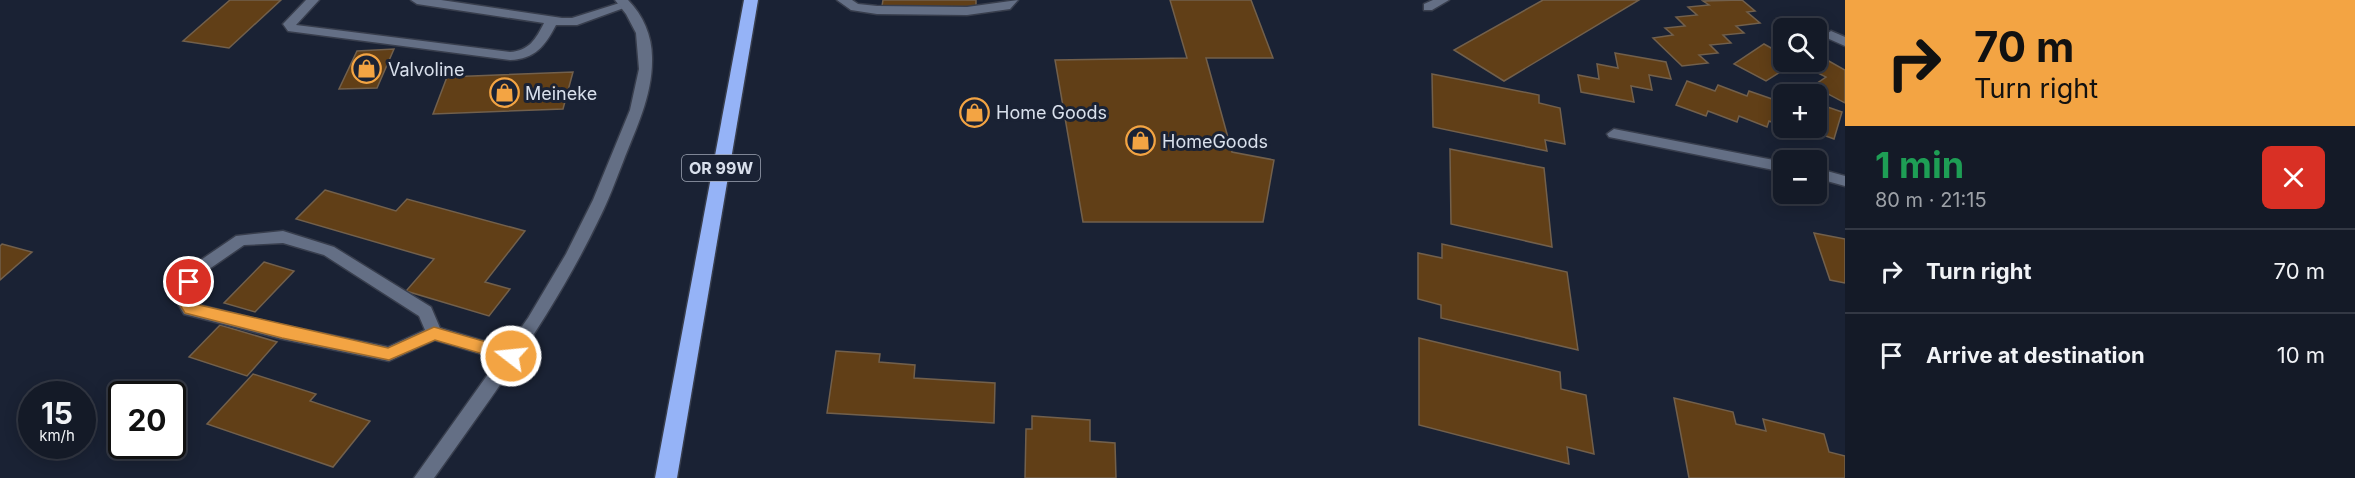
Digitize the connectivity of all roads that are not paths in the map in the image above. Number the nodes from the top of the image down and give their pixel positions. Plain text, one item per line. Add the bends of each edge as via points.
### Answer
1 (313, 0) edge
2 (419, 0) edge
3 (751, 0) edge
4 (843, 0) edge
5 (1012, 0) edge
6 (1443, 0) edge
7 (624, 2) edge
8 (1428, 7) dead end
9 (552, 20) junction
10 (1831, 35) dead end
11 (1845, 42) edge
12 (1614, 134) dead end
13 (1773, 165) edge
14 (1827, 176) edge
15 (1845, 181) edge
16 (434, 333) junction
17 (511, 356) junction
18 (423, 478) edge
19 (666, 478) edge

1 - 9 street via 289,24 292,28 510,56 523,57 538,47
2 - 9 street
3 - 19 highway, OR 99W
4 - 5 street via 855,7 877,10 967,11 1006,6
6 - 8 street
7 - 9 street via 573,22
7 - 17 street via 641,26 646,57 638,102 590,223
10 - 11 street
12 - 13 street
14 - 15 street
16 - 16 street via 389,354 190,309 180,294 197,270 241,240 283,237 329,251 425,312
16 - 17 street
17 - 18 street

